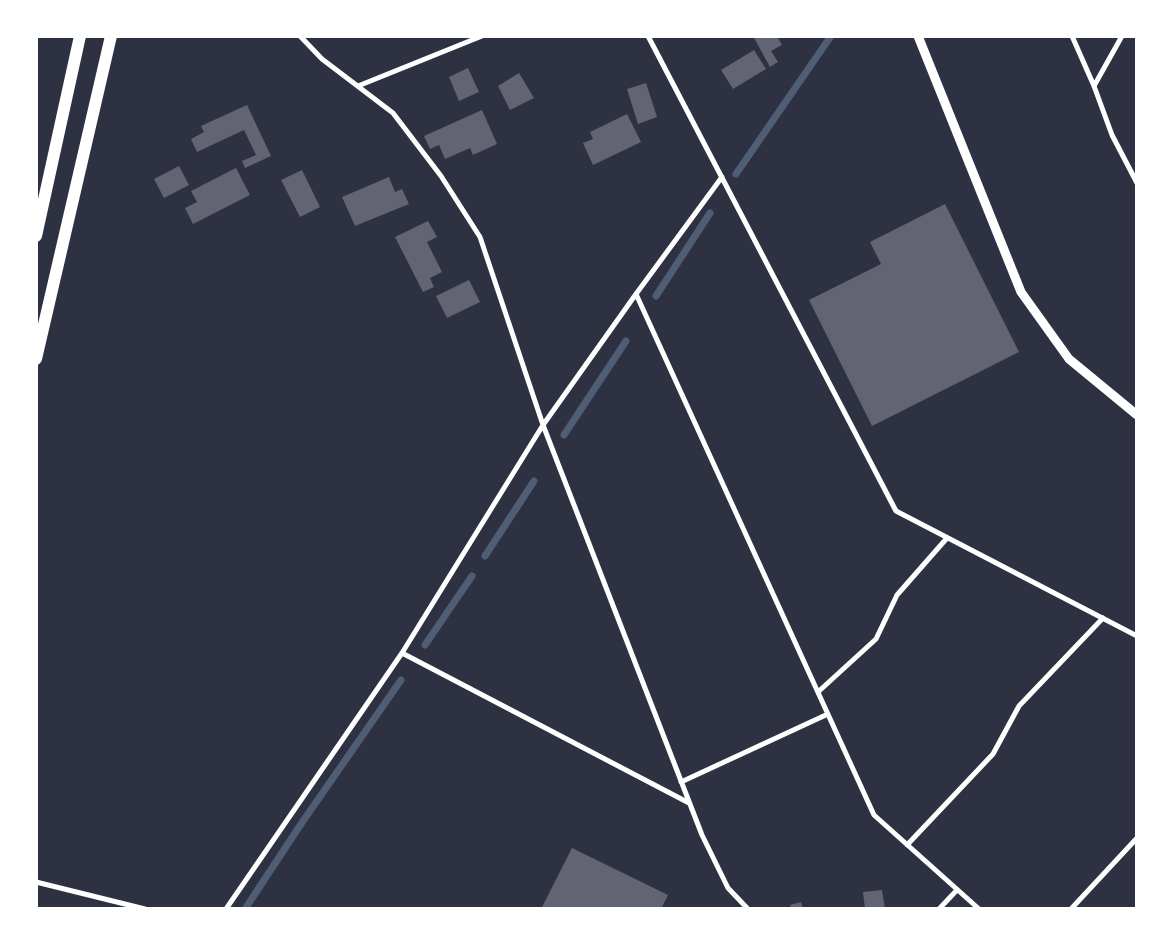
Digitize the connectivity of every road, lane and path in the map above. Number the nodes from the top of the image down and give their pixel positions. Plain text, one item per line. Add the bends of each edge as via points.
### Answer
1 (80, 36) edge
2 (112, 36) edge
3 (300, 36) edge
4 (482, 36) edge
5 (648, 36) edge
6 (918, 36) edge
7 (1072, 36) edge
8 (1122, 36) edge
9 (358, 86) junction
10 (1094, 86) junction
11 (722, 177) junction
12 (1137, 183) edge
13 (36, 236) edge
14 (636, 294) junction
15 (36, 359) edge
16 (1137, 415) edge
17 (543, 425) junction
18 (947, 538) junction
19 (1103, 618) junction
20 (1137, 636) edge
21 (402, 653) junction
22 (818, 692) junction
23 (828, 714) junction
24 (681, 782) junction
25 (689, 803) junction
26 (1137, 838) edge
27 (907, 845) junction
28 (36, 882) edge
29 (958, 890) junction
30 (145, 909) edge
31 (226, 909) edge
32 (748, 909) edge
33 (939, 909) edge
34 (979, 909) edge
35 (1071, 909) edge

1 - 13 main road
2 - 15 main road
3 - 9 street via 322,59
4 - 9 street
5 - 11 street
6 - 16 street via 1021,292 1069,359
7 - 10 street
8 - 10 street
9 - 17 street via 393,113 441,176 480,237
10 - 12 street via 1112,135
11 - 14 street
11 - 18 street via 896,511
14 - 17 street
14 - 22 street
17 - 21 street
17 - 24 street
18 - 19 street
18 - 22 street via 897,595 876,639
19 - 20 street
19 - 27 street via 1018,706 993,754
21 - 25 street
21 - 31 street
22 - 23 street
23 - 24 street
23 - 27 street via 874,815
24 - 25 street
25 - 32 street via 728,888
26 - 35 street
27 - 29 street
28 - 30 street
29 - 33 street
29 - 34 street

